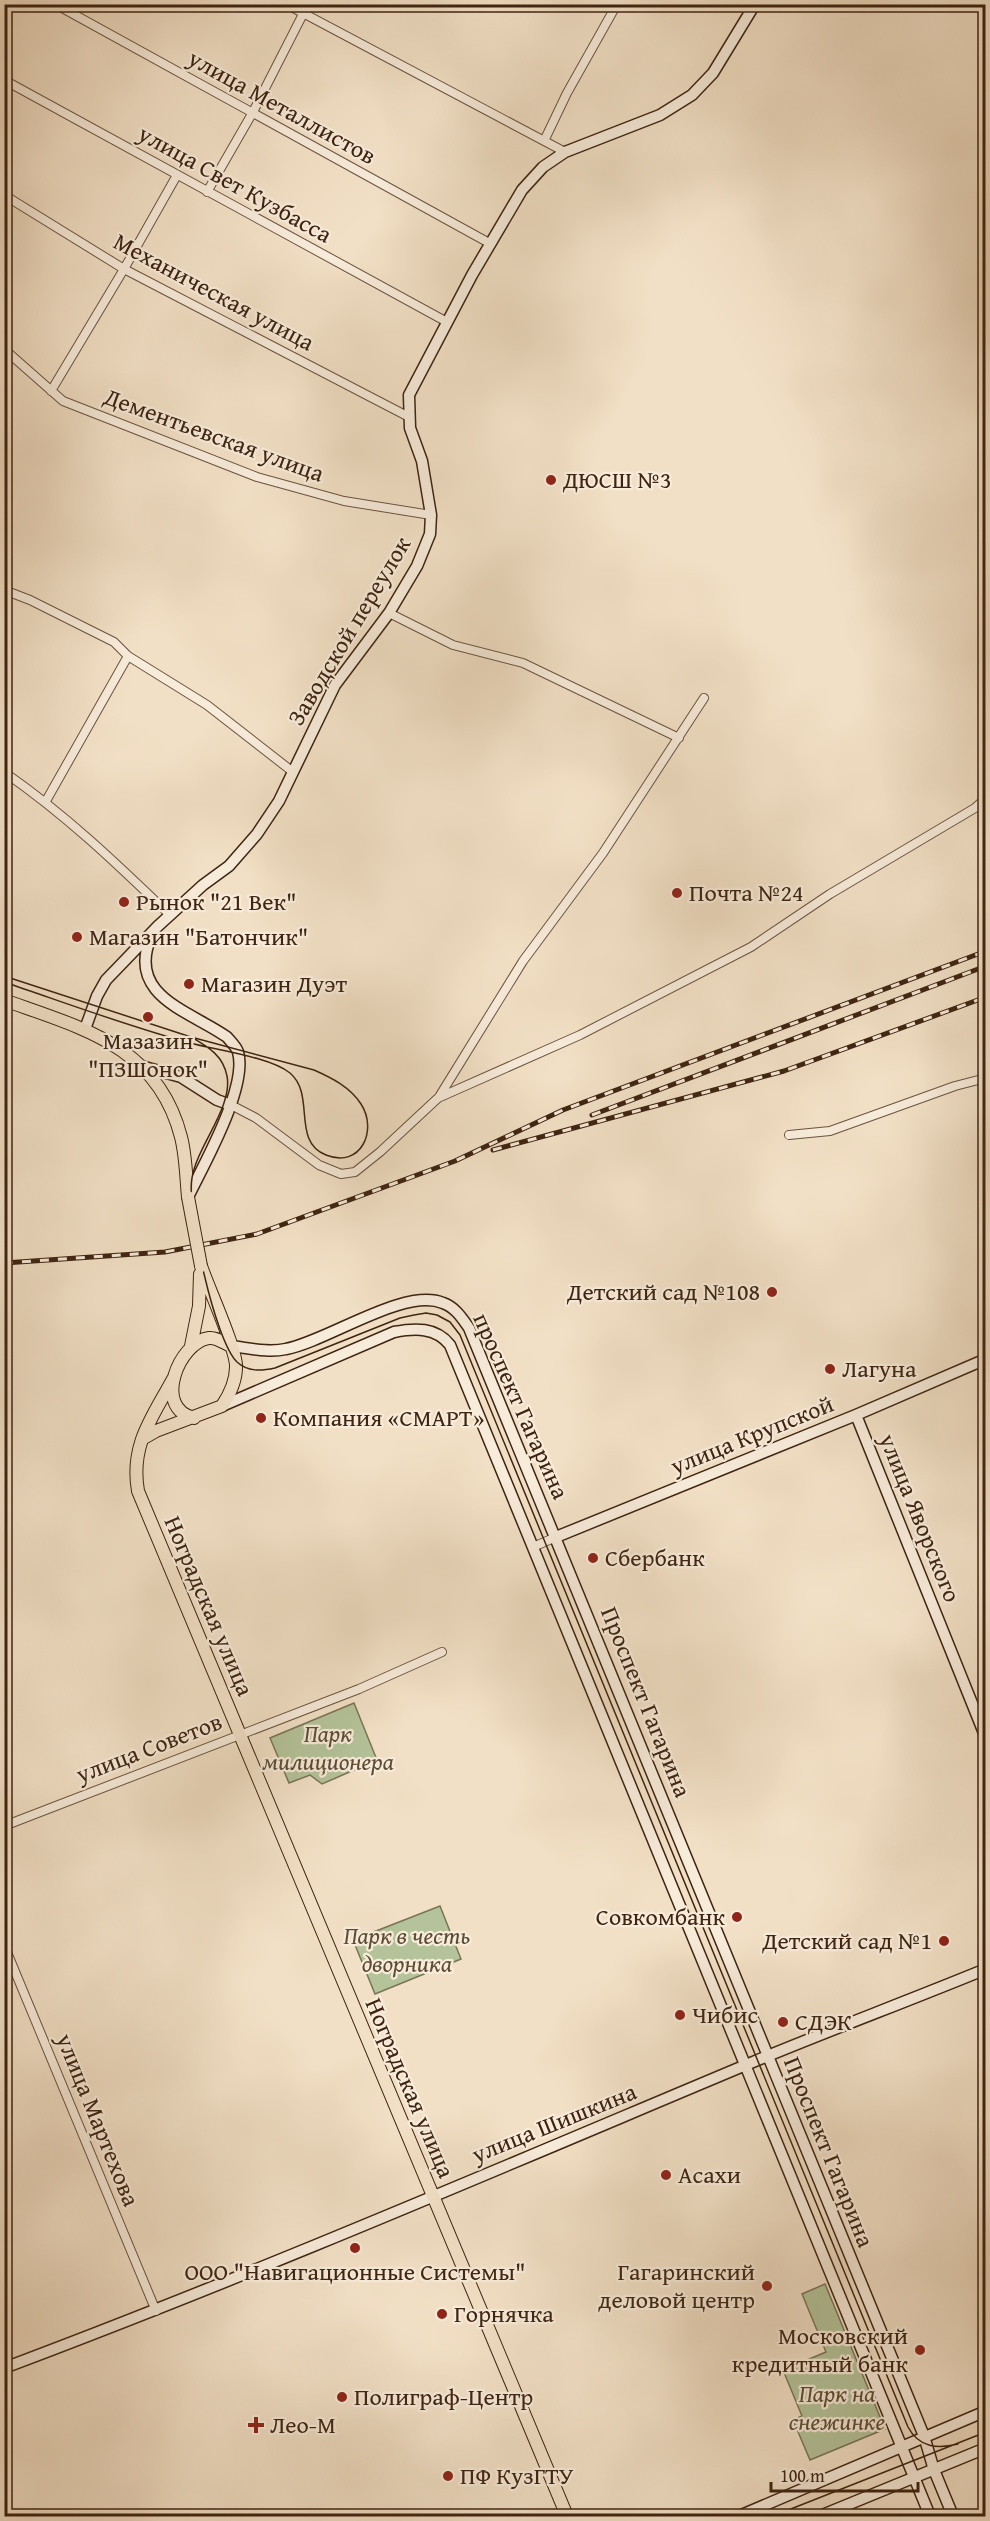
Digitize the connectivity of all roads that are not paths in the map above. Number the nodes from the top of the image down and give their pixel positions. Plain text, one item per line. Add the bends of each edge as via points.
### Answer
1 (55, 4) edge
2 (286, 4) edge
3 (617, 4) edge
4 (755, 4) edge
5 (303, 14) junction
6 (4, 80) edge
7 (253, 112) junction
8 (545, 139) junction
9 (565, 152) junction
10 (177, 175) junction
11 (207, 192) junction
12 (4, 195) edge
13 (491, 244) junction
14 (124, 269) junction
15 (447, 322) junction
16 (4, 349) edge
17 (51, 391) junction
18 (409, 417) junction
19 (431, 515) junction
20 (4, 590) edge
21 (388, 613) junction
22 (128, 656) junction
23 (704, 698) dead end
24 (679, 738) junction
25 (4, 772) edge
26 (293, 772) junction
27 (986, 798) edge
28 (46, 801) junction
29 (170, 915) junction
30 (155, 929) junction
31 (4, 1000) edge
32 (86, 1029) junction
33 (141, 1066) junction
34 (986, 1078) edge
35 (438, 1098) junction
36 (231, 1105) junction
37 (789, 1135) dead end
38 (188, 1197) junction
39 (201, 1266) junction
40 (190, 1346) junction
41 (231, 1346) junction
42 (986, 1359) edge
43 (173, 1379) junction
44 (222, 1406) junction
45 (856, 1415) junction
46 (194, 1418) junction
47 (141, 1439) junction
48 (556, 1537) junction
49 (533, 1546) junction
50 (552, 1596) joint
51 (442, 1652) dead end
52 (239, 1734) junction
53 (986, 1738) edge
54 (4, 1826) edge
55 (4, 1945) edge
56 (986, 1969) edge
57 (767, 2056) junction
58 (745, 2066) junction
59 (432, 2196) junction
60 (156, 2311) junction
61 (4, 2368) edge
62 (986, 2411) edge
63 (924, 2436) junction
64 (901, 2446) junction
65 (986, 2448) edge
66 (934, 2470) junction
67 (913, 2478) junction
68 (567, 2517) edge
69 (739, 2517) edge
70 (820, 2517) edge
71 (930, 2517) edge
72 (953, 2517) edge

1 - 7 street, улица Металлистов
2 - 5 street
3 - 8 street
4 - 9 main road, Заводской переулок via 713,73 693,95 660,115
5 - 7 street
5 - 8 street
6 - 10 street, улица Свет Кузбасса
7 - 11 street
7 - 13 street, улица Металлистов
8 - 9 street
9 - 13 main road, Заводской переулок via 543,167 522,190
10 - 11 street, улица Свет Кузбасса
10 - 14 street
11 - 15 street, улица Свет Кузбасса
12 - 14 street, Механическая улица
13 - 15 main road, Заводской переулок
14 - 17 street
14 - 18 street, Механическая улица
15 - 18 main road, Заводской переулок via 409,395
16 - 17 street, Дементьевская улица
17 - 19 street, Дементьевская улица via 63,401 257,477 344,501
18 - 19 main road, Заводской переулок via 422,461
19 - 21 main road, Заводской переулок via 430,534 417,566
20 - 22 street via 114,642
21 - 24 street via 453,645 523,663
21 - 26 main road, Заводской переулок via 335,685
22 - 26 street via 207,705
22 - 28 street
23 - 24 street
24 - 35 street via 603,853 523,961
25 - 28 street
26 - 29 main road, Заводской переулок via 257,834 230,866
27 - 35 street via 751,946 580,1035
28 - 29 street
29 - 30 main road, Заводской переулок
30 - 32 main road, Заводской переулок via 106,980
30 - 36 main road via 144,964 154,989 227,1037 237,1052 237,1082
31 - 32 main road
32 - 33 main road via 120,1047
33 - 36 main road via 181,1077
33 - 38 main road via 161,1089 176,1120
34 - 37 street via 830,1131
35 - 36 street via 363,1167 341,1174 318,1165
36 - 38 main road
38 - 39 main road, bridge
39 - 40 main road via 199,1306
39 - 41 main road
40 - 41 main road via 210,1338
40 - 43 main road
41 - 44 main road via 237,1366
41 - 48 main road, проспект Гагарина via 284,1349 305,1344 393,1306 420,1300 446,1304 470,1328
42 - 45 main road, улица Крупской
43 - 46 main road via 174,1405
43 - 47 main road, Ноградская улица
44 - 46 main road
44 - 49 main road, проспект Гагарина via 394,1332 416,1329 437,1333 450,1345
45 - 48 main road, улица Крупской
45 - 53 main road, улица Яворского
46 - 47 main road
47 - 52 main road, Ноградская улица via 135,1470 138,1491
48 - 49 street, улица Крупской
48 - 57 main road, Проспект Гагарина
49 - 50 main road, проспект Гагарина
50 - 58 main road, Проспект Гагарина
51 - 52 street, улица Советов via 359,1689
52 - 54 street, улица Советов
52 - 59 main road, Ноградская улица
55 - 60 street, улица Мартехова
56 - 57 main road, улица Шишкина
57 - 58 main road, улица Шишкина
57 - 63 main road, Проспект Гагарина
58 - 59 main road, улица Шишкина
58 - 64 main road, Проспект Гагарина
59 - 60 main road, улица Шишкина
59 - 68 main road, Ноградская улица
60 - 61 main road, улица Шишкина
62 - 63 main road
63 - 64 main road
63 - 66 main road, Проспект Гагарина
64 - 67 main road, Проспект Гагарина
64 - 69 main road
65 - 66 main road
66 - 67 main road
66 - 72 main road, Проспект Гагарина
67 - 70 main road
67 - 71 main road, Проспект Гагарина

